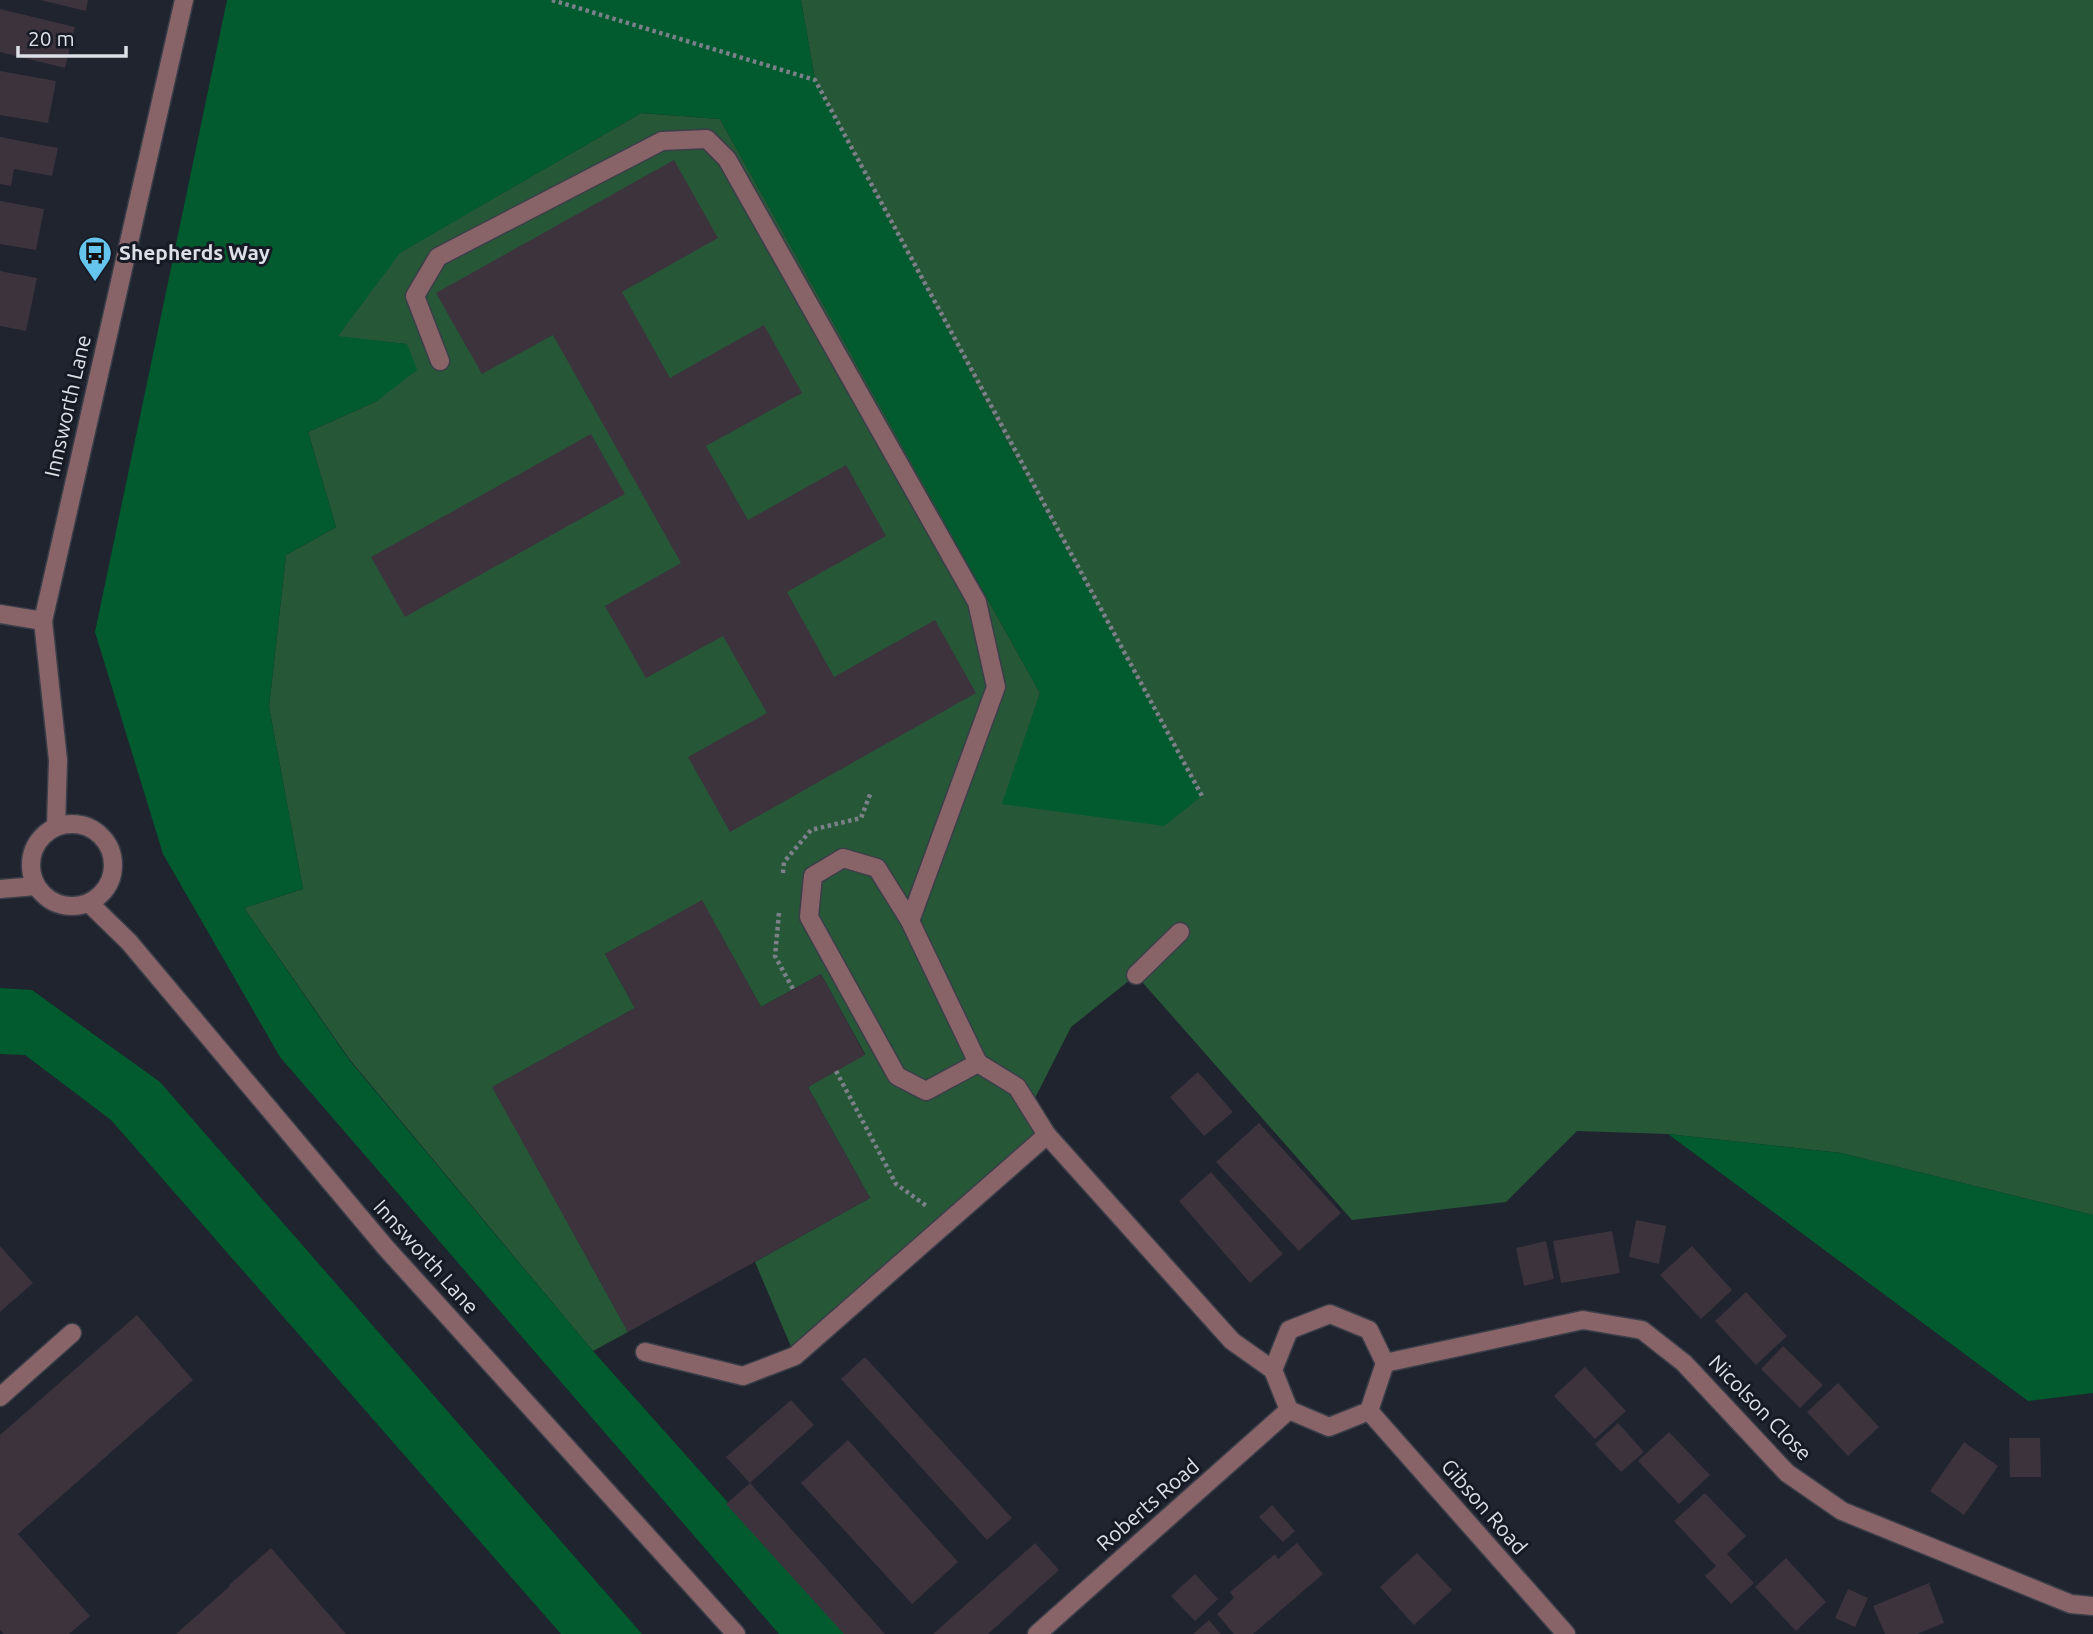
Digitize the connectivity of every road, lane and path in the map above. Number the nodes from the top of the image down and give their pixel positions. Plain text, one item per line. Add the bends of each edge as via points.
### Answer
1 (184, 0) edge
2 (552, 0) edge
3 (440, 361) dead end
4 (0, 614) edge
5 (43, 621) junction
6 (1202, 796) dead end
7 (56, 826) junction
8 (36, 886) junction
9 (0, 889) edge
10 (89, 903) junction
11 (910, 921) junction
12 (1180, 932) dead end
13 (1136, 975) dead end
14 (978, 1063) junction
15 (836, 1071) dead end
16 (1047, 1135) junction
17 (956, 1216) junction
18 (72, 1333) dead end
19 (645, 1352) dead end
20 (1385, 1363) junction
21 (1273, 1370) junction
22 (0, 1397) edge
23 (1289, 1410) junction
24 (1369, 1411) junction
25 (2093, 1606) edge
26 (736, 1634) edge
27 (1037, 1634) edge
28 (1566, 1634) edge

1 - 5 street, Innsworth Lane
2 - 6 path via 815,80
3 - 11 street via 415,296 438,257 662,141 707,139 727,159 977,602 996,687
4 - 5 street
5 - 7 street, Innsworth Lane via 58,760
7 - 8 street via 36,844 31,858
7 - 10 street via 85,825 107,843 113,874 107,888
8 - 9 street
8 - 10 street via 61,905
10 - 26 street, Innsworth Lane via 129,942 386,1248
11 - 14 street
11 - 14 street via 877,867 844,858 813,876 809,917 897,1076 926,1091
12 - 13 street
14 - 16 street via 1017,1087
15 - 17 path via 895,1184 932,1209
16 - 17 street
16 - 21 street via 1232,1341
17 - 19 street via 796,1356 743,1376
18 - 22 street
20 - 21 street via 1369,1331 1329,1314 1289,1330
20 - 24 street
20 - 25 street, Nicolson Close via 1583,1320 1642,1330 1684,1363 1787,1473 1842,1511 2071,1604
21 - 23 street
23 - 24 street via 1329,1427
23 - 27 street, Roberts Road
24 - 28 street, Gibson Road

